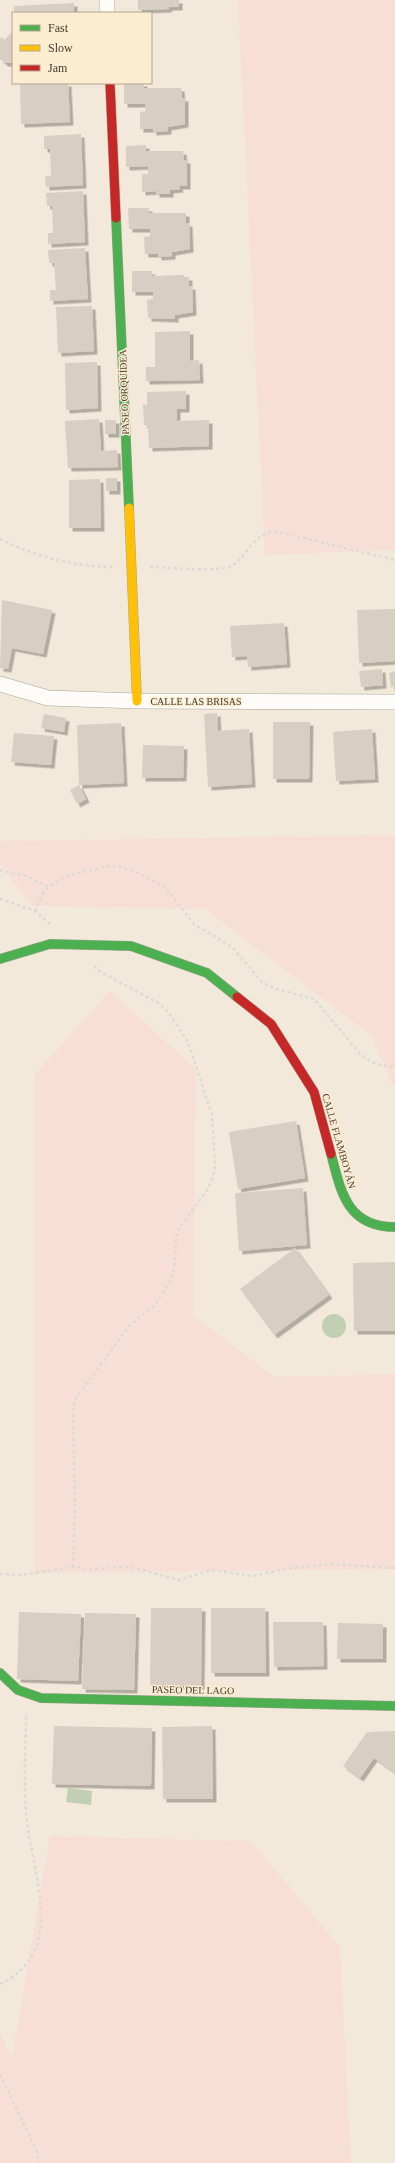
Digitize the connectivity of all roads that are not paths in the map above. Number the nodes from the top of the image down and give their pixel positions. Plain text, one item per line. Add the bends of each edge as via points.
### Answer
1 (106, 0) edge
2 (107, 12) edge
3 (110, 84) edge
4 (0, 684) edge
5 (137, 701) junction
6 (395, 702) edge
7 (0, 959) edge
8 (395, 1227) edge
9 (0, 1673) edge
10 (395, 1706) edge

1 - 2 street
3 - 5 street, PASEO ORQUÍDEA
4 - 5 street, CALLE LAS BRISAS via 48,698
5 - 6 street, CALLE LAS BRISAS
7 - 8 street, CALLE FLAMBOYÁN via 50,944 131,946 207,973 270,1024 314,1092 341,1192 352,1211 369,1223
9 - 10 street, PASEO DEL LAGO via 12,1686 26,1694 42,1698

